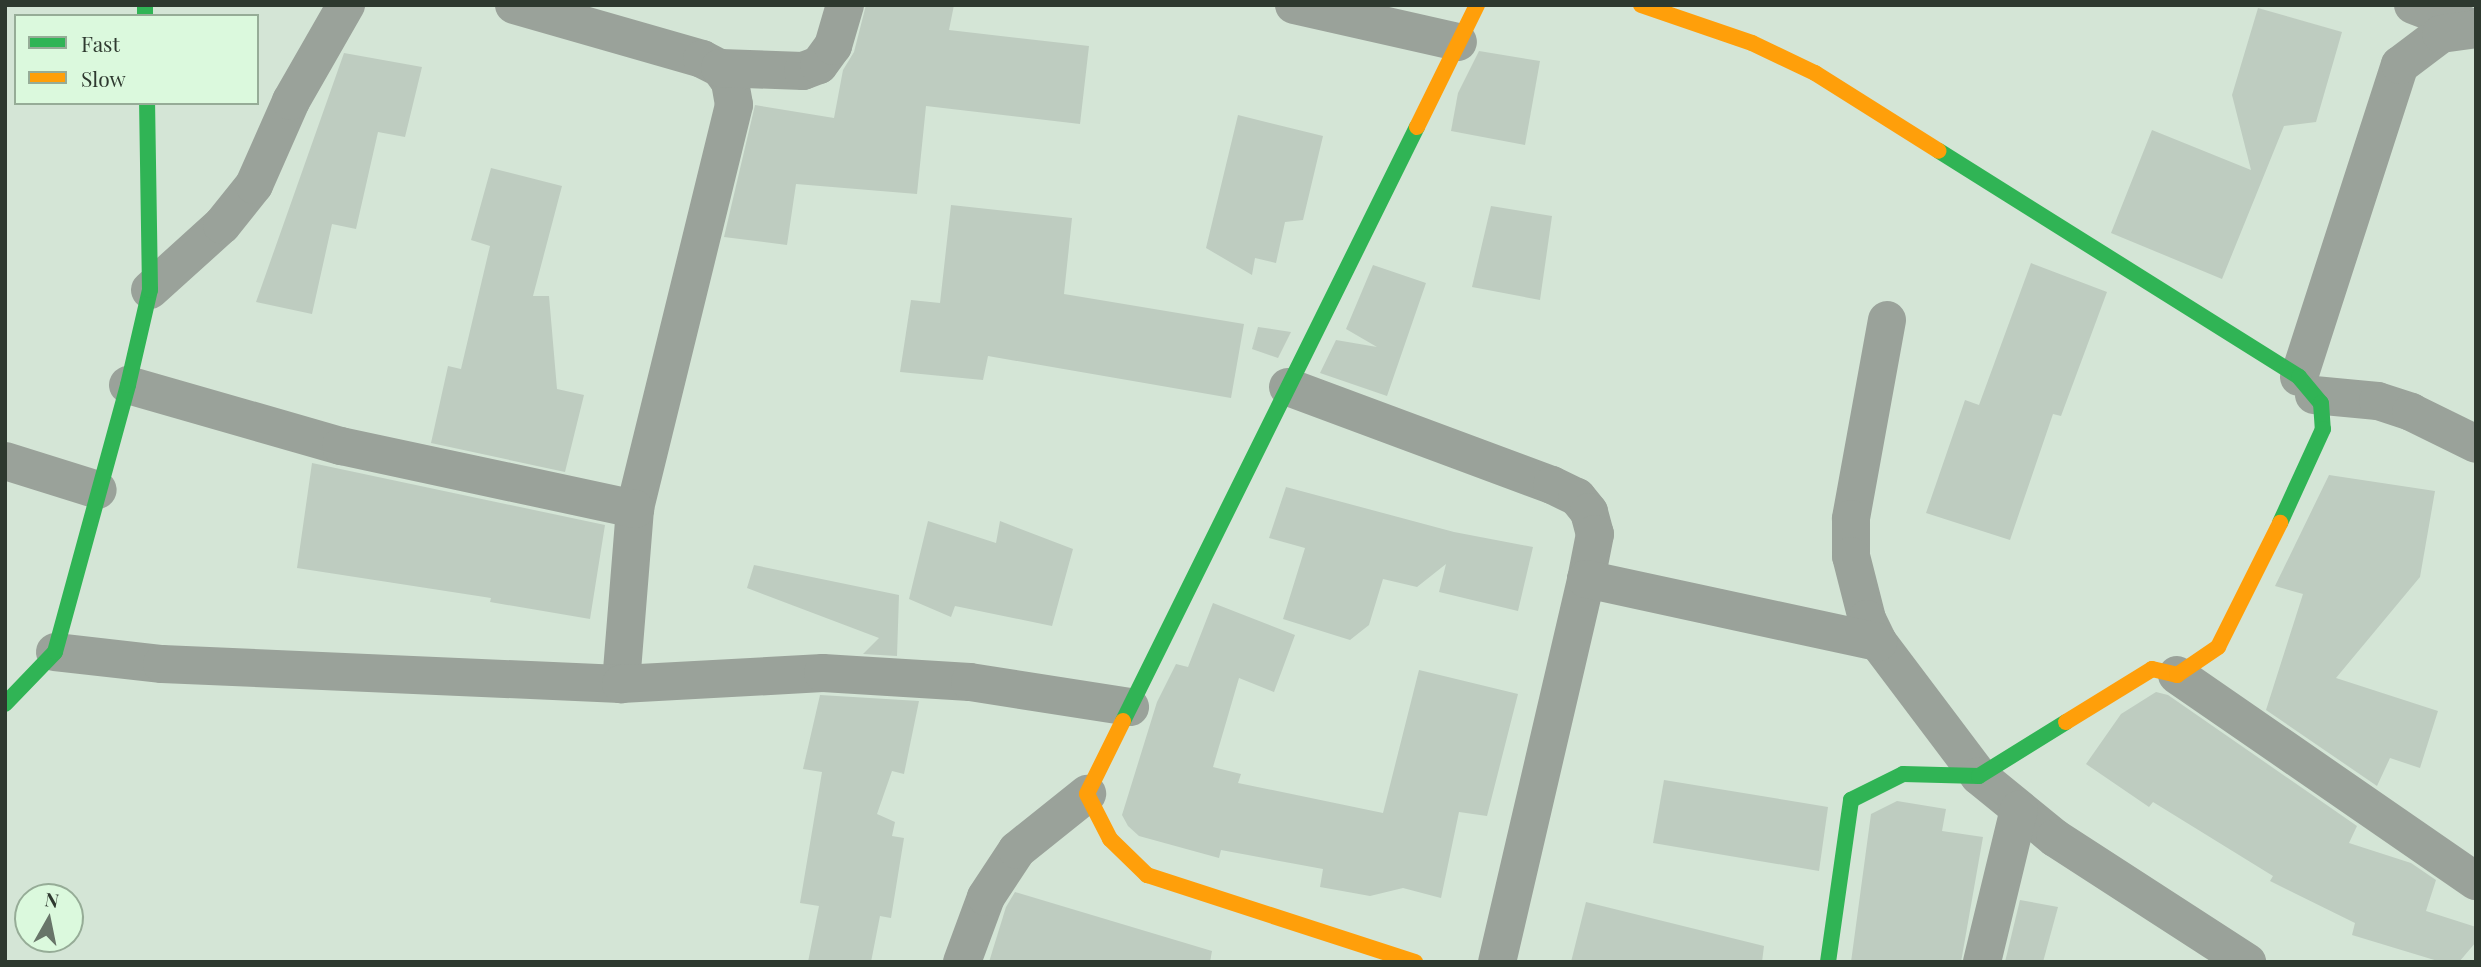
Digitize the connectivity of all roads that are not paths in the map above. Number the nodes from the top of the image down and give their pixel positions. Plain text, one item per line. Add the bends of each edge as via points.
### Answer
1 (346, 5) edge
2 (514, 5) edge
3 (845, 5) edge
4 (1294, 5) edge
5 (1477, 5) edge
6 (1642, 5) edge
7 (2413, 5) edge
8 (2476, 29) edge
9 (1458, 43) junction
10 (720, 68) junction
11 (147, 105) edge
12 (149, 290) junction
13 (1887, 320) dead end
14 (128, 385) junction
15 (2306, 386) junction
16 (1288, 387) junction
17 (2476, 444) edge
18 (5, 461) edge
19 (98, 490) junction
20 (635, 509) junction
21 (1586, 579) junction
22 (1878, 642) junction
23 (55, 652) junction
24 (2177, 675) junction
25 (621, 684) junction
26 (5, 704) edge
27 (1130, 707) junction
28 (1979, 776) junction
29 (1087, 794) junction
30 (2019, 809) junction
31 (2476, 881) edge
32 (962, 962) edge
33 (1415, 962) edge
34 (1497, 962) edge
35 (1828, 962) edge
36 (1982, 962) edge
37 (2247, 962) edge

1 - 12 street via 291,101 254,185 222,225
2 - 10 street
3 - 10 street via 833,46 819,65 803,71
4 - 9 street
5 - 9 street
6 - 15 street via 1752,43 1815,73
7 - 8 street
8 - 15 street via 2441,34 2400,65
9 - 16 street
10 - 20 street via 730,82 734,104
11 - 12 street
12 - 14 street
13 - 22 street via 1851,519 1851,556 1867,620
14 - 19 street
14 - 20 street via 341,446
15 - 17 street via 2411,412
15 - 24 street via 2321,403 2323,429 2315,451 2218,647
16 - 21 street via 1577,497 1589,512 1595,534
16 - 27 street
18 - 19 street
19 - 23 street
20 - 25 street
21 - 22 street
21 - 34 street
22 - 28 street
23 - 25 street via 162,664
23 - 26 street
24 - 28 street via 2152,669
24 - 31 street
25 - 27 street via 823,673 970,682
27 - 29 street
28 - 30 street
28 - 35 street via 1903,774 1851,800
29 - 32 street via 1017,850 986,897
29 - 33 street via 1110,839 1147,875
30 - 36 street
30 - 37 street via 2055,838

